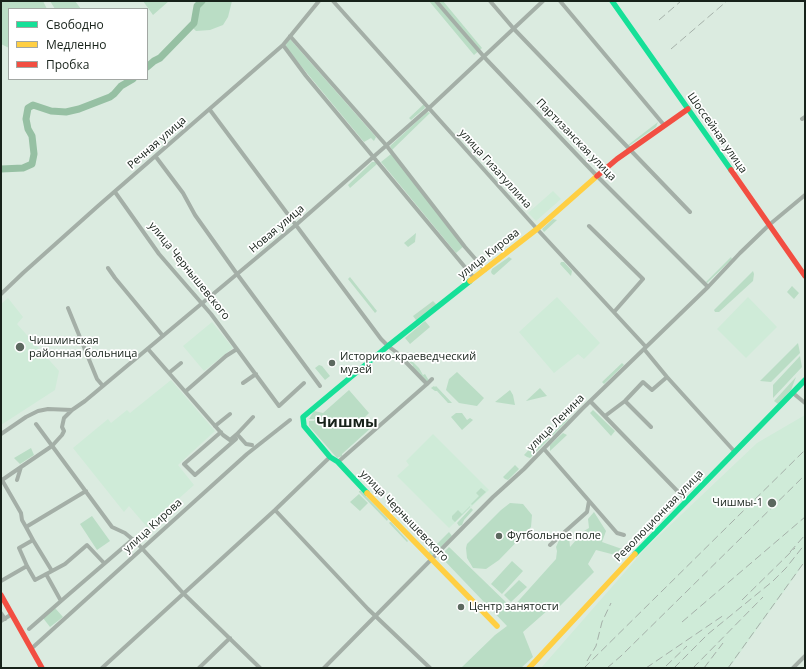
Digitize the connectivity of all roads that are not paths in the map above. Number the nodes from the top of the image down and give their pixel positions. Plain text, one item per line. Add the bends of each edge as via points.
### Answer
1 (319, 1) edge
2 (333, 1) edge
3 (436, 1) edge
4 (490, 1) edge
5 (543, 1) edge
6 (560, 1) edge
7 (612, 1) edge
8 (514, 29) junction
9 (290, 36) junction
10 (283, 45) junction
11 (483, 56) junction
12 (429, 108) junction
13 (688, 109) junction
14 (210, 110) junction
15 (664, 126) junction
16 (386, 145) junction
17 (630, 149) junction
18 (156, 157) junction
19 (373, 157) junction
20 (597, 176) junction
21 (115, 192) junction
22 (805, 195) edge
23 (690, 212) dead end
24 (297, 224) junction
25 (769, 225) junction
26 (589, 226) dead end
27 (537, 229) junction
28 (108, 268) dead end
29 (485, 270) junction
30 (237, 274) junction
31 (805, 276) edge
32 (474, 278) junction
33 (708, 287) junction
34 (1, 294) edge
35 (202, 303) junction
36 (68, 308) dead end
37 (614, 312) junction
38 (163, 336) junction
39 (388, 346) junction
40 (148, 348) junction
41 (645, 348) junction
42 (237, 349) junction
43 (181, 363) dead end
44 (170, 372) junction
45 (256, 374) junction
46 (667, 377) junction
47 (432, 379) dead end
48 (805, 380) edge
49 (243, 383) dead end
50 (304, 383) dead end
51 (427, 384) junction
52 (103, 386) junction
53 (320, 386) dead end
54 (186, 392) junction
55 (793, 393) junction
56 (624, 401) junction
57 (591, 402) junction
58 (805, 403) edge
59 (72, 410) junction
60 (230, 414) dead end
61 (302, 416) joint
62 (605, 416) junction
63 (252, 417) dead end
64 (290, 420) dead end
65 (36, 424) dead end
66 (216, 426) junction
67 (651, 427) dead end
68 (1, 434) edge
69 (222, 434) junction
70 (235, 436) junction
71 (252, 445) dead end
72 (52, 446) junction
73 (544, 449) junction
74 (735, 452) junction
75 (330, 457) junction
76 (338, 462) junction
77 (21, 467) junction
78 (1, 480) edge
79 (17, 480) dead end
80 (86, 491) junction
81 (589, 500) junction
82 (687, 501) junction
83 (275, 510) junction
84 (26, 527) junction
85 (624, 535) dead end
86 (133, 539) junction
87 (34, 540) junction
88 (550, 545) dead end
89 (142, 548) junction
90 (432, 560) junction
91 (104, 564) junction
92 (27, 566) junction
93 (52, 571) junction
94 (46, 574) junction
95 (1, 581) edge
96 (183, 593) junction
97 (1, 594) edge
98 (61, 601) junction
99 (1, 613) edge
100 (12, 614) junction
101 (376, 616) junction
102 (3, 620) edge
103 (497, 626) dead end
104 (29, 629) dead end
105 (230, 638) junction
106 (31, 649) junction
107 (805, 656) edge
108 (42, 668) edge
109 (102, 668) edge
110 (199, 668) edge
111 (260, 668) edge
112 (324, 668) edge
113 (430, 668) edge
114 (530, 668) edge
115 (793, 668) edge

1 - 9 street, Речная улица
2 - 12 street, улица Гизатуллина
3 - 11 street, Партизанская улица
4 - 8 street
5 - 8 street, Новая улица
6 - 15 street
7 - 13 street, Шоссейная улица
8 - 11 street, Новая улица
8 - 17 street
9 - 10 street, Речная улица
9 - 16 street
10 - 14 street, Речная улица
10 - 19 street
11 - 12 street, Новая улица
11 - 20 street, Партизанская улица
12 - 16 street, Новая улица
12 - 27 street, улица Гизатуллина
13 - 15 street, улица Кирова
13 - 25 street, Шоссейная улица
14 - 18 street, Речная улица
14 - 24 street
15 - 17 street, улица Кирова
16 - 19 street, Новая улица
16 - 29 street
17 - 20 street, улица Кирова
17 - 23 street
18 - 21 street, Речная улица
18 - 30 street
19 - 24 street, Новая улица
19 - 32 street
20 - 27 street, улица Кирова
20 - 33 street, Партизанская улица
21 - 34 street, Речная улица
21 - 35 street, улица Чернышевского via 159,254
22 - 25 street, улица Ленина
24 - 30 street, Новая улица
24 - 39 street
25 - 31 street, Шоссейная улица
25 - 33 street, улица Ленина
26 - 37 street via 643,279
27 - 29 street, улица Кирова
27 - 37 street, улица Гизатуллина
28 - 38 street
29 - 32 street, улица Кирова
30 - 35 street, Новая улица
30 - 53 street
32 - 39 street, улица Кирова
33 - 41 street, улица Ленина
35 - 38 street, Новая улица
35 - 42 street, улица Чернышевского
36 - 52 street via 95,374
37 - 41 street, улица Гизатуллина
38 - 40 street, Новая улица
39 - 51 street
39 - 61 street, улица Кирова
40 - 44 street
40 - 52 street, Новая улица
41 - 46 street, улица Гизатуллина
41 - 57 street, улица Ленина
42 - 45 street, улица Чернышевского
42 - 54 street
43 - 44 street
44 - 54 street
45 - 49 street
45 - 50 street, улица Чернышевского via 279,406
46 - 56 street via 652,390 643,382
46 - 74 street, улица Гизатуллина
47 - 51 street
48 - 55 street, Революционная улица
51 - 76 street
52 - 59 street, Новая улица
54 - 66 street
55 - 58 street
55 - 74 street, Революционная улица
56 - 62 street
56 - 67 street
57 - 62 street
57 - 73 street, улица Ленина
59 - 68 street via 38,411
59 - 72 street via 64,418 62,435
60 - 66 street
61 - 75 street, улица Чернышевского via 304,426
62 - 82 street
63 - 70 street
64 - 89 street, улица Кирова
65 - 72 street
66 - 69 street
69 - 70 street via 230,440
69 - 70 street via 184,464 195,475 236,439
70 - 71 street
72 - 77 street
72 - 80 street
73 - 81 street
73 - 90 street, улица Ленина
74 - 82 street, Революционная улица
75 - 76 street, улица Чернышевского
75 - 83 street
76 - 90 street, улица Чернышевского
77 - 78 street
77 - 79 street
78 - 84 street via 21,513
80 - 84 street
80 - 86 street via 112,527
81 - 85 street via 617,532
81 - 88 street via 587,512
82 - 114 street, Революционная улица
83 - 96 street
83 - 101 street
84 - 87 street
86 - 89 street
86 - 91 street
87 - 92 street via 19,548
87 - 93 street
89 - 96 street
89 - 106 street, улица Кирова
90 - 101 street, улица Ленина
90 - 103 street, улица Чернышевского
91 - 93 street via 87,545 65,564
91 - 98 street
92 - 94 street via 35,580
92 - 95 street
93 - 94 street
94 - 98 street
96 - 105 street
96 - 109 street
97 - 100 street
98 - 104 street
99 - 102 street
100 - 102 street
100 - 106 street
101 - 112 street, улица Ленина
101 - 113 street
105 - 110 street
105 - 111 street
106 - 108 street
107 - 115 street

